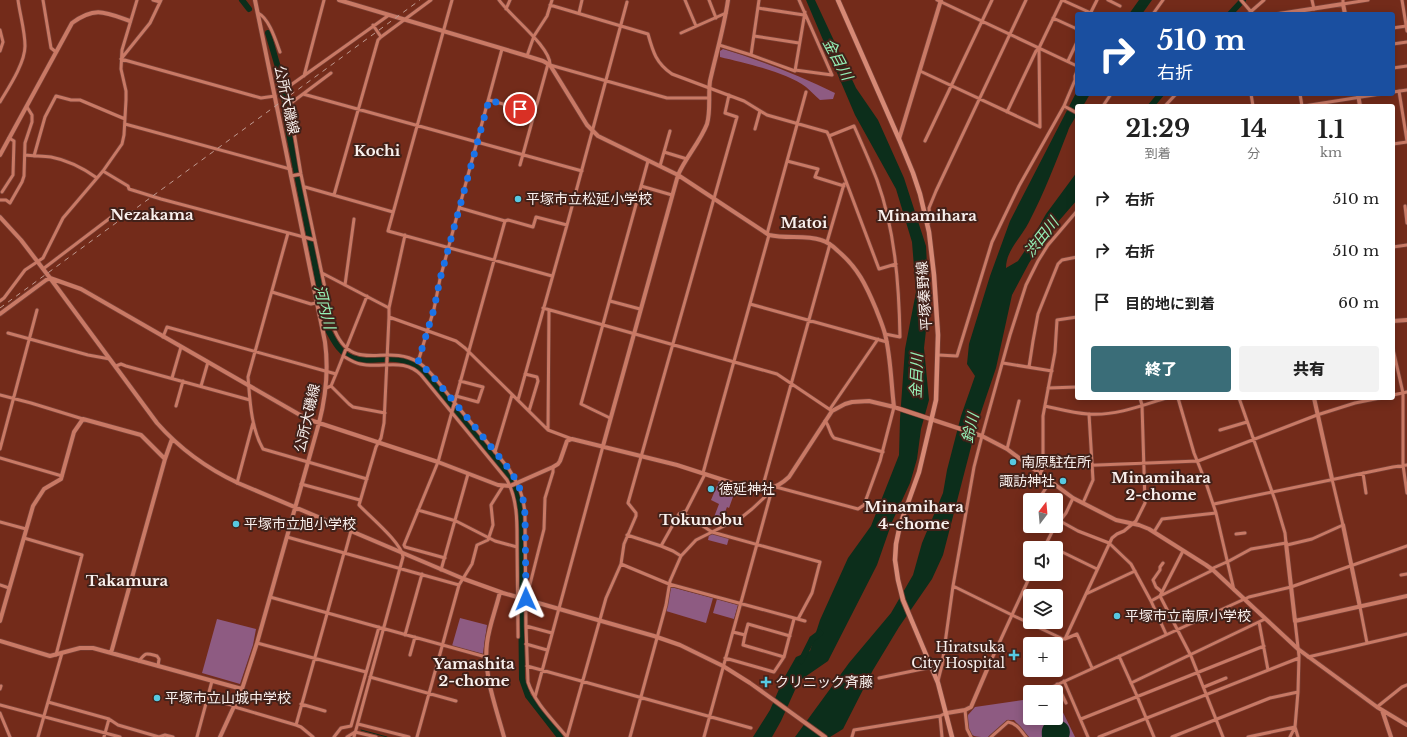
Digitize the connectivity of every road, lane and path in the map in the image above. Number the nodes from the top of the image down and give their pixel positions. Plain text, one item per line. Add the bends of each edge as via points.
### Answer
1 (18, 0) edge
2 (43, 0) edge
3 (137, 0) edge
4 (153, 0) edge
5 (255, 0) edge
6 (324, 0) edge
7 (339, 0) edge
8 (431, 0) edge
9 (452, 0) edge
10 (499, 0) edge
11 (510, 0) edge
12 (552, 0) edge
13 (582, 0) edge
14 (685, 0) edge
15 (709, 0) edge
16 (728, 0) edge
17 (759, 0) edge
18 (799, 0) edge
19 (838, 0) edge
20 (940, 0) edge
21 (992, 0) edge
22 (1026, 0) edge
23 (1062, 0) edge
24 (1097, 0) edge
25 (1108, 0) edge
26 (1162, 0) edge
27 (1241, 0) edge
28 (1264, 0) edge
29 (1312, 0) edge
30 (1368, 0) edge
31 (1402, 0) edge
32 (160, 1) edge
33 (627, 2) dead end
34 (1343, 2) edge
35 (550, 5) junction
36 (1120, 6) dead end
37 (506, 8) junction
38 (758, 8) junction
39 (1314, 9) junction
40 (1086, 12) edge
41 (1091, 12) edge
42 (1154, 12) edge
43 (1249, 12) edge
44 (1251, 12) edge
45 (1293, 12) edge
46 (1345, 12) edge
47 (258, 13) junction
48 (579, 13) junction
49 (726, 13) junction
50 (804, 14) junction
51 (389, 15) junction
52 (716, 18) junction
53 (1053, 18) junction
54 (404, 20) junction
55 (130, 21) junction
56 (982, 21) junction
57 (373, 25) junction
58 (621, 25) junction
59 (696, 26) junction
60 (1407, 27) edge
61 (1075, 28) edge
62 (1395, 28) edge
63 (0, 30) edge
64 (1407, 31) edge
65 (443, 32) junction
66 (681, 33) dead end
67 (1010, 34) junction
68 (534, 36) junction
69 (754, 36) junction
70 (381, 37) junction
71 (1407, 42) edge
72 (799, 43) junction
73 (1395, 44) edge
74 (719, 45) junction
75 (1075, 46) edge
76 (1039, 48) junction
77 (502, 49) junction
78 (0, 51) edge
79 (56, 52) junction
80 (280, 52) dead end
81 (751, 55) junction
82 (527, 56) junction
83 (122, 59) junction
84 (1068, 62) junction
85 (549, 65) junction
86 (1075, 65) edge
87 (1407, 66) edge
88 (1395, 68) edge
89 (795, 70) junction
90 (920, 71) junction
91 (331, 73) dead end
92 (304, 76) junction
93 (606, 80) junction
94 (1075, 80) edge
95 (288, 86) dead end
96 (951, 86) junction
97 (709, 89) junction
98 (1407, 90) edge
99 (1399, 91) junction
100 (806, 92) dead end
101 (1395, 92) edge
102 (303, 94) junction
103 (729, 95) junction
104 (275, 96) junction
105 (1174, 96) edge
106 (1358, 96) edge
107 (709, 98) junction
108 (980, 99) junction
109 (489, 100) junction
110 (0, 102) edge
111 (1168, 104) edge
112 (1314, 104) edge
113 (1064, 106) junction
114 (27, 107) junction
115 (359, 109) junction
116 (760, 111) junction
117 (1007, 112) junction
118 (1075, 112) edge
119 (535, 113) junction
120 (125, 119) junction
121 (798, 123) junction
122 (125, 124) junction
123 (417, 125) junction
124 (755, 130) dead end
125 (592, 131) junction
126 (670, 131) dead end
127 (829, 136) junction
128 (10, 138) junction
129 (899, 139) junction
130 (925, 141) dead end
131 (478, 142) junction
132 (1407, 142) edge
133 (1395, 144) edge
134 (664, 152) junction
135 (523, 154) junction
136 (0, 155) edge
137 (25, 155) junction
138 (34, 156) junction
139 (687, 158) junction
140 (648, 161) junction
141 (787, 161) junction
142 (520, 165) dead end
143 (660, 166) junction
144 (290, 169) junction
145 (103, 171) junction
146 (582, 171) junction
147 (301, 174) junction
148 (678, 175) junction
149 (292, 176) junction
150 (97, 178) junction
151 (845, 180) junction
152 (641, 186) junction
153 (844, 186) junction
154 (305, 187) junction
155 (2, 192) dead end
156 (672, 194) junction
157 (334, 195) junction
158 (714, 198) junction
159 (0, 200) edge
160 (1401, 206) dead end
161 (1406, 206) edge
162 (460, 208) junction
163 (393, 212) junction
164 (1075, 213) edge
165 (0, 217) edge
166 (116, 218) dead end
167 (354, 219) dead end
168 (505, 221) junction
169 (1407, 223) edge
170 (927, 224) junction
171 (567, 225) junction
172 (288, 233) junction
173 (405, 235) junction
174 (768, 235) junction
175 (305, 238) junction
176 (314, 240) junction
177 (829, 243) junction
178 (1407, 245) edge
179 (1395, 246) edge
180 (449, 247) junction
181 (1075, 257) edge
182 (494, 260) junction
183 (38, 261) junction
184 (896, 264) junction
185 (43, 269) junction
186 (322, 273) junction
187 (552, 276) junction
188 (50, 278) junction
189 (345, 285) junction
190 (272, 292) junction
191 (367, 296) junction
192 (0, 300) edge
193 (610, 300) junction
194 (316, 303) junction
195 (750, 304) junction
196 (388, 308) junction
197 (543, 308) junction
198 (640, 309) junction
199 (38, 310) dead end
200 (549, 310) junction
201 (0, 314) edge
202 (389, 317) junction
203 (1075, 317) edge
204 (809, 320) junction
205 (1407, 320) edge
206 (1395, 321) edge
207 (603, 325) junction
208 (428, 330) junction
209 (8, 333) dead end
210 (634, 333) junction
211 (885, 334) junction
212 (163, 337) junction
213 (30, 339) junction
214 (878, 339) junction
215 (887, 342) junction
216 (673, 345) junction
217 (181, 347) junction
218 (346, 347) junction
219 (255, 351) junction
220 (468, 352) junction
221 (938, 355) junction
222 (342, 356) junction
223 (388, 356) junction
224 (1395, 356) edge
225 (110, 359) junction
226 (208, 362) junction
227 (418, 362) junction
228 (734, 362) junction
229 (1003, 363) junction
230 (387, 364) junction
231 (116, 366) junction
232 (1029, 367) junction
233 (1052, 371) junction
234 (327, 372) junction
235 (336, 374) junction
236 (525, 374) junction
237 (172, 378) junction
238 (183, 381) junction
239 (460, 381) junction
240 (792, 383) junction
241 (249, 385) junction
242 (202, 386) junction
243 (331, 386) junction
244 (1075, 387) edge
245 (326, 388) junction
246 (1048, 388) junction
247 (1405, 393) edge
248 (512, 394) junction
249 (1395, 395) edge
250 (0, 396) edge
251 (456, 396) junction
252 (14, 398) junction
253 (250, 400) junction
254 (518, 400) junction
255 (1141, 400) edge
256 (1159, 400) edge
257 (1179, 400) edge
258 (1240, 400) edge
259 (1314, 400) edge
260 (1356, 400) edge
261 (1371, 400) edge
262 (1019, 401) dead end
263 (454, 402) junction
264 (1357, 403) junction
265 (1142, 405) junction
266 (176, 406) dead end
267 (1045, 406) junction
268 (894, 407) junction
269 (831, 410) junction
270 (529, 411) junction
271 (451, 412) junction
272 (385, 413) junction
273 (1089, 414) junction
274 (1318, 415) junction
275 (610, 418) junction
276 (83, 419) junction
277 (932, 419) junction
278 (825, 421) junction
279 (254, 422) junction
280 (1247, 422) junction
281 (319, 423) junction
282 (548, 430) junction
283 (1220, 430) dead end
284 (981, 435) junction
285 (572, 438) junction
286 (172, 440) junction
287 (1254, 440) junction
288 (378, 443) junction
289 (603, 446) junction
290 (1007, 449) junction
291 (0, 450) edge
292 (495, 452) junction
293 (883, 452) junction
294 (641, 456) junction
295 (0, 458) edge
296 (165, 459) junction
297 (1198, 461) junction
298 (308, 462) junction
299 (438, 462) junction
300 (1144, 463) junction
301 (1403, 465) junction
302 (1407, 465) edge
303 (1092, 466) junction
304 (553, 467) junction
305 (1043, 468) junction
306 (704, 473) junction
307 (1363, 473) junction
308 (468, 474) junction
309 (1040, 474) junction
310 (62, 476) junction
311 (367, 479) junction
312 (1332, 479) junction
313 (1050, 482) junction
314 (237, 483) junction
315 (517, 483) junction
316 (301, 484) junction
317 (503, 486) junction
318 (510, 486) junction
319 (776, 487) junction
320 (762, 489) junction
321 (770, 489) junction
322 (1272, 492) junction
323 (1043, 493) edge
324 (1366, 493) dead end
325 (1407, 493) edge
326 (1073, 498) junction
327 (360, 500) junction
328 (1082, 503) junction
329 (1214, 504) junction
330 (295, 507) junction
331 (418, 510) junction
332 (1216, 513) junction
333 (683, 514) junction
334 (1063, 516) edge
335 (456, 521) junction
336 (0, 522) edge
337 (1133, 524) junction
338 (1063, 525) edge
339 (1343, 525) junction
340 (26, 529) junction
341 (351, 531) junction
342 (712, 532) junction
343 (1154, 532) junction
344 (1245, 533) dead end
345 (1236, 534) dead end
346 (627, 535) junction
347 (287, 537) junction
348 (24, 538) junction
349 (488, 538) junction
350 (1110, 543) junction
351 (757, 544) junction
352 (1287, 544) junction
353 (661, 546) junction
354 (1407, 546) edge
355 (517, 547) junction
356 (1183, 551) junction
357 (1063, 552) edge
358 (344, 553) junction
359 (403, 553) junction
360 (681, 556) junction
361 (445, 558) junction
362 (1228, 561) junction
363 (1163, 563) dead end
364 (621, 564) junction
365 (1351, 566) junction
366 (400, 568) junction
367 (1097, 569) junction
368 (1212, 569) junction
369 (442, 570) junction
370 (1135, 571) junction
371 (422, 574) junction
372 (1407, 574) edge
373 (1401, 575) dead end
374 (464, 579) junction
375 (1029, 581) edge
376 (669, 584) junction
377 (0, 585) edge
378 (459, 585) junction
379 (953, 586) junction
380 (1291, 587) junction
381 (9, 588) junction
382 (1234, 590) junction
383 (500, 592) junction
384 (1086, 594) junction
385 (1161, 594) junction
386 (1407, 596) edge
387 (270, 597) junction
388 (518, 597) junction
389 (525, 599) junction
390 (1244, 599) junction
391 (1151, 601) junction
392 (740, 603) junction
393 (1360, 607) junction
394 (559, 608) junction
395 (327, 613) junction
396 (1012, 615) junction
397 (1265, 618) junction
398 (796, 619) junction
399 (599, 620) junction
400 (0, 621) edge
401 (805, 621) dead end
402 (1295, 621) junction
403 (1259, 622) junction
404 (526, 626) junction
405 (379, 627) junction
406 (383, 628) junction
407 (1178, 629) junction
408 (733, 632) junction
409 (552, 633) junction
410 (1166, 634) junction
411 (1407, 634) edge
412 (405, 635) junction
413 (745, 635) junction
414 (790, 636) junction
415 (415, 637) junction
416 (518, 637) dead end
417 (656, 637) junction
418 (1065, 639) junction
419 (0, 641) edge
420 (257, 643) junction
421 (1367, 643) junction
422 (526, 644) junction
423 (443, 645) junction
424 (1264, 646) junction
425 (1298, 649) junction
426 (548, 650) junction
427 (62, 653) junction
428 (111, 653) junction
429 (1190, 654) junction
430 (56, 655) junction
431 (410, 655) dead end
432 (1119, 656) junction
433 (486, 657) junction
434 (784, 657) junction
435 (1308, 657) junction
436 (315, 658) junction
437 (725, 658) junction
438 (1299, 658) junction
439 (139, 661) junction
440 (989, 665) joint
441 (158, 666) junction
442 (527, 666) junction
443 (723, 666) junction
444 (932, 667) junction
445 (1092, 668) junction
446 (1268, 670) junction
447 (543, 671) junction
448 (366, 672) junction
449 (1198, 672) junction
450 (370, 678) junction
451 (878, 678) dead end
452 (1226, 678) dead end
453 (212, 681) junction
454 (1064, 681) junction
455 (582, 682) junction
456 (938, 683) junction
457 (1131, 683) junction
458 (1057, 684) joint
459 (1407, 685) edge
460 (1204, 687) junction
461 (242, 689) junction
462 (1298, 692) junction
463 (428, 694) junction
464 (1207, 695) junction
465 (1137, 696) junction
466 (535, 697) junction
467 (207, 698) junction
468 (640, 698) junction
469 (456, 701) dead end
470 (48, 702) junction
471 (1066, 703) dead end
472 (301, 704) junction
473 (0, 705) edge
474 (1377, 706) junction
475 (235, 707) junction
476 (965, 710) junction
477 (1382, 710) junction
478 (325, 711) dead end
479 (0, 713) edge
480 (947, 713) junction
481 (44, 716) junction
482 (940, 716) junction
483 (709, 717) junction
484 (109, 718) junction
485 (1146, 718) junction
486 (1081, 719) junction
487 (1216, 719) junction
488 (358, 724) junction
489 (296, 725) junction
490 (1407, 725) edge
491 (1295, 727) junction
492 (751, 728) dead end
493 (355, 732) junction
494 (105, 733) junction
495 (309, 733) junction
496 (1268, 733) junction
497 (364, 735) edge
498 (167, 736) edge
499 (1108, 736) edge
500 (10, 737) edge
501 (38, 737) edge
502 (104, 737) edge
503 (120, 737) edge
504 (174, 737) edge
505 (196, 737) edge
506 (220, 737) edge
507 (306, 737) edge
508 (313, 737) edge
509 (334, 737) edge
510 (347, 737) edge
511 (354, 737) edge
512 (376, 737) edge
513 (409, 737) edge
514 (417, 737) edge
515 (504, 737) edge
516 (567, 737) edge
517 (630, 737) edge
518 (704, 737) edge
519 (825, 737) edge
520 (852, 737) edge
521 (942, 737) edge
522 (952, 737) edge
523 (971, 737) edge
524 (991, 737) edge
525 (1026, 737) edge
526 (1088, 737) edge
527 (1100, 737) edge
528 (1154, 737) edge
529 (1172, 737) edge
530 (1224, 737) edge
531 (1248, 737) edge
532 (1267, 737) edge
533 (1290, 737) edge
534 (1298, 737) edge
535 (1391, 737) edge

1 - 110 street via 24,54
2 - 79 street via 51,48
3 - 55 street
4 - 32 street
5 - 47 street, 公所大磯線
6 - 92 street
7 - 51 street
8 - 54 street
9 - 65 street
10 - 37 street
11 - 37 street
12 - 35 street
13 - 48 street
14 - 59 street
15 - 52 street
16 - 49 street
17 - 38 street
18 - 50 street
19 - 129 main road, 平塚秦野線
20 - 56 street
20 - 90 street
21 - 56 street
22 - 67 street
23 - 40 street
23 - 53 street
24 - 41 street
25 - 36 street
26 - 42 street
27 - 43 street
28 - 44 street
29 - 39 street
30 - 34 street
31 - 60 street
32 - 83 street via 150,23
33 - 58 street
34 - 39 street
34 - 46 street
35 - 48 street
35 - 68 street via 547,16
37 - 68 street
38 - 50 street
38 - 69 street
39 - 45 street
47 - 80 street via 265,19
47 - 104 street, 公所大磯線
48 - 58 street
49 - 52 street
49 - 74 street
50 - 72 street
50 - 89 street via 832,75
51 - 54 street
51 - 57 street
52 - 59 street
53 - 61 street
53 - 76 street
54 - 65 street
54 - 70 street
55 - 79 street via 106,13 90,12 72,23
55 - 83 street
56 - 67 street
56 - 96 street
57 - 70 street
57 - 92 street
58 - 93 street
58 - 97 street via 648,34 655,56 667,71
59 - 66 street
60 - 62 street
60 - 64 street
63 - 78 street via 3,42
65 - 77 street
65 - 123 street
67 - 76 street
67 - 108 street
68 - 82 street
68 - 85 street via 549,57
69 - 72 street
69 - 81 street
70 - 115 street
71 - 73 street
72 - 89 street
74 - 81 street
74 - 97 street
75 - 84 street
76 - 84 street
76 - 117 street
76 - 117 street via 1040,128
77 - 82 street
77 - 109 street
79 - 114 street
81 - 89 street
82 - 85 street
83 - 104 street via 261,98
83 - 120 street via 121,69 126,91
84 - 86 street
85 - 93 street
85 - 119 street
85 - 125 street
87 - 88 street
90 - 96 street
90 - 129 street
91 - 102 street
92 - 95 street
93 - 107 street via 666,98
93 - 125 street
94 - 113 street
96 - 108 street
96 - 130 street
97 - 103 street
97 - 107 street
98 - 99 street
99 - 101 street
99 - 132 street
100 - 121 street
102 - 115 street
102 - 147 street via 291,103
103 - 116 street
103 - 158 street via 725,113 737,117
104 - 144 street, 公所大磯線
105 - 111 street
106 - 112 street
107 - 139 street via 709,110 702,135
108 - 117 street
108 - 170 street via 936,191 929,208 930,221
109 - 119 street
109 - 131 street
113 - 118 street
113 - 221 street via 1018,186 992,242 957,356
114 - 128 street
114 - 137 street via 32,115 32,122 25,143
115 - 123 street
115 - 157 street
116 - 121 street
116 - 124 street
119 - 135 street
120 - 122 street
120 - 138 street via 80,100 56,96 45,117
121 - 127 street via 827,132
121 - 141 street
122 - 144 street
122 - 145 street via 122,144
123 - 131 street
123 - 163 street
125 - 140 street
125 - 146 street
126 - 134 street
127 - 151 street
127 - 184 street via 854,126 881,194
128 - 136 street
128 - 155 street via 14,141 13,175
129 - 170 main road, 平塚秦野線 via 913,173
131 - 135 street
131 - 162 street
132 - 133 street
134 - 139 street
134 - 143 street
135 - 142 street
135 - 146 street
137 - 138 street
137 - 159 street via 22,182 10,203
138 - 150 street via 63,160
139 - 148 street
140 - 143 street
140 - 152 street
141 - 153 street via 818,170 816,177
141 - 174 street
143 - 148 street
144 - 149 street, 公所大磯線
145 - 150 street
145 - 172 street via 129,189
146 - 171 street
147 - 149 street
147 - 154 street
148 - 156 street
148 - 158 street
149 - 175 street, 公所大磯線
150 - 183 street via 63,218 43,258
151 - 153 street
151 - 184 street via 879,270
152 - 156 street
152 - 193 street
153 - 177 street
154 - 157 street
154 - 176 street
156 - 198 street
157 - 163 street
158 - 174 street
158 - 216 street
160 - 161 street
161 - 169 street
162 - 168 street
162 - 180 street
163 - 173 street via 388,231
164 - 229 street via 1048,245 1026,285
165 - 183 street
166 - 185 street via 114,215
167 - 189 street
168 - 171 street via 533,227 536,217
168 - 182 street
170 - 221 main road, 平塚秦野線 via 934,275
171 - 187 street
172 - 175 street
172 - 190 street
173 - 180 street
173 - 196 street
174 - 177 street via 814,238
174 - 195 street
175 - 176 street
175 - 194 street, 公所大磯線
176 - 186 street
177 - 204 street
177 - 211 street via 851,263 864,280
178 - 179 street
180 - 182 street
180 - 208 street
181 - 232 street via 1062,260 1058,264 1038,314
182 - 187 street
182 - 220 street
183 - 185 street
183 - 192 street via 26,270
184 - 211 street via 900,337
185 - 188 street
186 - 189 street
186 - 218 street via 333,326 338,339
187 - 197 street
188 - 201 street
188 - 212 street via 81,289
188 - 225 street
189 - 191 street
190 - 194 street via 311,304
190 - 219 street
191 - 196 street
191 - 218 street
193 - 198 street
193 - 207 street
194 - 234 street, 公所大磯線 via 325,342
195 - 204 street
195 - 228 street
196 - 202 street
197 - 200 street
197 - 236 street
198 - 210 street
199 - 213 street
200 - 207 street
200 - 282 street
202 - 208 street
202 - 223 street
203 - 233 street via 1057,320
204 - 214 street
204 - 240 street
205 - 206 street
207 - 210 street
207 - 275 street via 581,404
208 - 220 street via 456,341
208 - 227 street
209 - 213 street
210 - 216 street
210 - 275 street
211 - 215 street
212 - 217 street
212 - 219 street via 167,327
213 - 225 street
213 - 252 street
214 - 215 street
214 - 269 street
215 - 268 street
216 - 228 street
216 - 294 street
217 - 226 street
217 - 237 street
218 - 222 street
218 - 223 street via 364,356
219 - 234 street
219 - 241 street via 248,377
220 - 239 street
220 - 248 street
221 - 277 main road, 平塚秦野線 via 937,395
222 - 230 street via 360,364
222 - 235 street
223 - 227 street via 397,355
223 - 230 street
224 - 247 street
225 - 231 street
226 - 241 street
226 - 242 street
227 - 263 street
228 - 240 street via 778,374
228 - 306 street
229 - 232 street
229 - 284 street
230 - 271 street via 401,364 416,370
230 - 272 street
231 - 237 street via 121,364
231 - 286 street
232 - 233 street
233 - 246 street
234 - 235 street
234 - 245 street, 公所大磯線
235 - 243 street
236 - 254 street
236 - 270 street via 537,378 538,381
237 - 238 street
238 - 242 street
238 - 266 street
239 - 251 street
239 - 251 street via 482,387 478,402
240 - 269 street
240 - 320 street
241 - 253 street
241 - 281 street via 307,419
242 - 253 street
243 - 245 street
243 - 272 street via 348,404
244 - 246 street
245 - 281 street, 公所大磯線
246 - 267 street
247 - 249 street
247 - 301 street
248 - 254 street
248 - 292 street
250 - 252 street
251 - 263 street
252 - 276 street
252 - 291 street
253 - 279 street
254 - 270 street
255 - 265 street
256 - 265 street
257 - 297 street
258 - 280 street
259 - 274 street
260 - 264 street
261 - 264 street
262 - 290 street
263 - 271 street
263 - 292 street
264 - 274 street
265 - 273 street via 1113,413
265 - 300 street
267 - 273 street
267 - 305 street
268 - 269 street via 860,401
268 - 277 street
268 - 293 street
269 - 278 street
270 - 282 street
271 - 299 street
271 - 318 street
272 - 288 street
273 - 303 street
274 - 287 street
274 - 312 street
275 - 289 street
276 - 296 street via 141,435
276 - 310 street via 74,432
277 - 284 street
277 - 444 main road, 平塚秦野線 via 919,472 899,530 895,560 903,600
278 - 293 street via 834,438
278 - 319 street via 792,473
279 - 298 street via 257,438 263,450
279 - 314 street
280 - 283 street
280 - 287 street
281 - 288 street
281 - 298 street, 公所大磯線
282 - 285 street
284 - 290 street
284 - 379 street
285 - 289 street
285 - 304 street via 567,441 560,461
286 - 296 street
286 - 314 street via 206,466
287 - 297 street
287 - 322 street
288 - 299 street
288 - 311 street
289 - 294 street
289 - 394 street
290 - 309 street
292 - 315 street
293 - 319 street via 864,505 858,509
294 - 306 street
294 - 346 street via 628,503 636,516
295 - 310 street
296 - 428 street
297 - 300 street
297 - 329 street
298 - 311 street
298 - 316 street, 公所大磯線
299 - 308 street
299 - 331 street
300 - 303 street
300 - 337 street via 1145,503
301 - 302 street
301 - 307 street
301 - 325 street
303 - 305 street
303 - 328 street via 1093,480
304 - 315 street
304 - 389 street via 545,498 544,529
305 - 309 street
306 - 320 street via 745,488
306 - 333 street
307 - 312 street
307 - 324 street
308 - 317 street
308 - 335 street
309 - 313 street
310 - 340 street via 40,492
311 - 327 street
312 - 322 street
312 - 339 street
313 - 323 street
313 - 326 street
314 - 330 street
315 - 318 street
315 - 389 street via 525,514
316 - 327 street
316 - 330 street, 公所大磯線
317 - 318 street
317 - 349 street via 490,505 493,525
318 - 355 street via 516,506
319 - 321 street
320 - 321 street
321 - 342 street via 747,513
321 - 351 street
322 - 329 street
322 - 352 street
326 - 328 street
326 - 334 street
327 - 359 street via 359,506 396,542
328 - 337 street via 1116,520
329 - 332 street
330 - 341 street
330 - 347 street, 公所大磯線
331 - 335 street
331 - 361 street via 405,547
332 - 343 street via 1162,519
332 - 362 street
333 - 342 street
333 - 353 street via 679,514
335 - 349 street
335 - 361 street
336 - 340 street
337 - 343 street
337 - 350 street via 1114,536
338 - 350 street
339 - 352 street via 1312,538
339 - 365 street
340 - 348 street
341 - 358 street
341 - 359 street
342 - 351 street
342 - 360 street via 696,540
343 - 356 street
344 - 345 street
346 - 353 street
346 - 364 street
347 - 358 street
347 - 387 street, 公所大磯線
348 - 381 street
348 - 430 street via 82,555
349 - 355 street
349 - 374 street via 486,542 477,545 472,564
350 - 367 street
350 - 370 street
351 - 392 street
351 - 398 street via 820,562 812,593
352 - 362 street via 1251,549
352 - 380 street
353 - 360 street
354 - 365 street
355 - 388 street
356 - 368 street
356 - 385 street
357 - 367 street
358 - 366 street
358 - 395 street
359 - 366 street
359 - 369 street
360 - 376 street
361 - 369 street
362 - 368 street
362 - 382 street
363 - 385 street via 1153,580
364 - 376 street
364 - 399 street
365 - 380 street
365 - 393 street
366 - 371 street
366 - 406 street
367 - 384 street
368 - 382 street
368 - 385 street
369 - 374 street
370 - 384 street
370 - 391 street
371 - 378 street
371 - 412 street
372 - 373 street
374 - 378 street
374 - 383 street
375 - 396 street
376 - 392 street
376 - 417 street via 666,605
377 - 381 street
378 - 423 street
379 - 396 street
379 - 456 street
380 - 390 street
380 - 402 street
381 - 400 street
382 - 390 street
383 - 388 street
383 - 433 street via 487,639
384 - 418 street
385 - 391 street
385 - 407 street
386 - 393 street
387 - 395 street
387 - 420 street, 公所大磯線
388 - 389 street
388 - 416 street
389 - 394 street
389 - 404 street
390 - 397 street
390 - 407 street
391 - 410 street
392 - 398 street
392 - 408 street
393 - 402 street
393 - 421 street
394 - 399 street
394 - 409 street
395 - 405 street
395 - 436 street
396 - 418 street
396 - 440 street
397 - 403 street
397 - 425 street
398 - 401 street
398 - 414 street
399 - 417 street
399 - 455 street
402 - 425 street
403 - 424 street
403 - 429 street
404 - 409 street
404 - 422 street
405 - 406 street
405 - 448 street
406 - 412 street
406 - 450 street
407 - 410 street
407 - 429 street
408 - 413 street
408 - 437 street
409 - 426 street
410 - 432 street
411 - 421 street
412 - 415 street
413 - 414 street via 748,624
413 - 434 street via 743,645
414 - 434 street
415 - 423 street
415 - 431 street
417 - 443 street
417 - 468 street
418 - 445 street via 1077,634
419 - 430 street via 46,656
420 - 436 street
420 - 461 street, 公所大磯線
421 - 435 street
422 - 426 street
422 - 442 street
423 - 433 street
423 - 463 street
424 - 446 street
424 - 449 street
425 - 435 street
425 - 438 street
426 - 447 street
427 - 428 street via 86,648
427 - 430 street
427 - 470 street
428 - 439 street
429 - 449 street
429 - 457 street
432 - 445 street
432 - 457 street
433 - 515 street via 489,683
434 - 437 street via 774,672
435 - 474 street
436 - 448 street
436 - 472 street
437 - 443 street
438 - 446 street
438 - 462 street
439 - 441 street
439 - 441 street via 146,653 157,656
440 - 476 street via 972,706
441 - 453 street
442 - 447 street
442 - 466 street via 528,682
443 - 483 street
443 - 519 street via 750,682
444 - 451 street
444 - 456 main road, 平塚秦野線
445 - 454 street
446 - 464 street
447 - 455 street
447 - 466 street
448 - 509 street via 351,726 341,728
449 - 460 street
449 - 465 street
450 - 463 street
450 - 488 street
452 - 460 street
453 - 461 street
453 - 467 street
454 - 458 street
454 - 486 street
455 - 468 street
455 - 516 street
456 - 480 main road, 平塚秦野線
457 - 465 street
458 - 471 street
459 - 474 street via 1402,686
460 - 464 street
461 - 475 street, 公所大磯線
462 - 487 street via 1270,698
462 - 491 street
463 - 469 street
463 - 514 street
464 - 485 street
464 - 487 street
465 - 485 street
465 - 486 street
466 - 516 street
467 - 475 street
467 - 505 street
468 - 483 street
468 - 517 street
470 - 481 street
470 - 484 street
472 - 478 street
472 - 489 street
473 - 481 street
474 - 477 street
475 - 489 street
475 - 506 street, 公所大磯線
476 - 480 street
476 - 523 street via 967,729
477 - 490 street
477 - 535 street
479 - 500 street
480 - 482 street
480 - 522 main road, 平塚秦野線
481 - 494 street
481 - 501 street
482 - 520 street via 854,730
482 - 521 street
483 - 492 street
483 - 518 street
484 - 494 street
484 - 498 street via 118,726 159,737
485 - 499 street
485 - 528 street
486 - 526 street
487 - 529 street
487 - 530 street
488 - 493 street
488 - 513 street
489 - 495 street
491 - 496 street
491 - 533 street
491 - 534 street
493 - 497 street
493 - 510 street
493 - 511 street
494 - 502 street
494 - 503 street
495 - 507 street
495 - 508 street
496 - 531 street
496 - 532 street
497 - 512 street
498 - 504 street
499 - 527 street
524 - 525 street via 1008,722 1013,722

